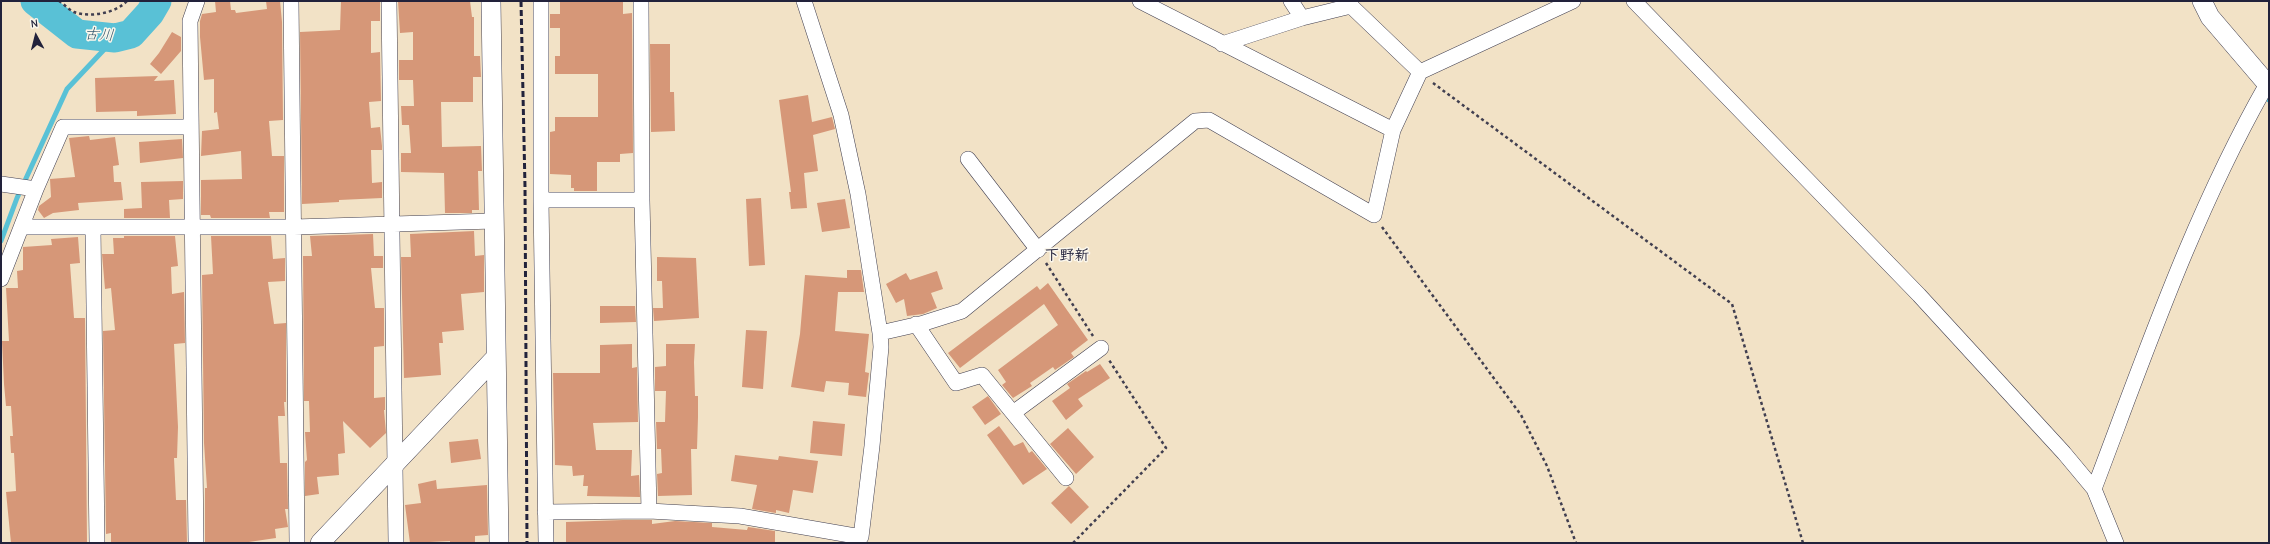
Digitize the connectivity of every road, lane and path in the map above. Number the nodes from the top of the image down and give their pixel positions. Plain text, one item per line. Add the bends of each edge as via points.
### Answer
1 (59, 1) edge
2 (127, 1) edge
3 (196, 1) edge
4 (291, 1) edge
5 (389, 1) edge
6 (491, 1) edge
7 (541, 1) edge
8 (641, 1) edge
9 (804, 1) edge
10 (1140, 1) edge
11 (1291, 1) edge
12 (1573, 1) edge
13 (1634, 1) edge
14 (2202, 1) edge
15 (1302, 18) junction
16 (1222, 44) junction
17 (1420, 72) junction
18 (2268, 85) edge
19 (191, 127) junction
20 (1393, 130) junction
21 (968, 159) dead end
22 (1, 184) edge
23 (36, 189) junction
24 (541, 200) junction
25 (642, 200) junction
26 (1374, 216) junction
27 (494, 222) junction
28 (392, 224) junction
29 (22, 227) junction
30 (193, 227) junction
31 (294, 227) junction
32 (93, 228) junction
33 (1038, 250) junction
34 (1, 279) edge
35 (916, 324) junction
36 (880, 333) junction
37 (1101, 348) junction
38 (496, 357) junction
39 (1013, 414) junction
40 (395, 462) junction
41 (1066, 478) dead end
42 (2094, 489) junction
43 (649, 511) junction
44 (545, 512) junction
45 (97, 543) edge
46 (196, 543) edge
47 (297, 543) edge
48 (320, 543) edge
49 (396, 543) edge
50 (499, 543) edge
51 (546, 543) edge
52 (1073, 543) edge
53 (1576, 543) edge
54 (1804, 543) edge
55 (2116, 543) edge

1 - 2 path via 75,12 94,14 120,9
3 - 19 street via 190,21
4 - 31 street
5 - 28 street
6 - 27 street
7 - 24 street
8 - 25 street
9 - 36 street via 840,115 858,194
10 - 16 street
11 - 15 street
12 - 17 street
13 - 42 street via 1919,295
14 - 18 street via 2210,18
15 - 16 street
15 - 17 street via 1351,6
16 - 20 street
17 - 20 street
17 - 54 path via 1732,304
18 - 42 street via 2247,119 2196,224
19 - 23 street via 63,127
19 - 30 street
20 - 26 street
21 - 33 street
22 - 23 street
23 - 29 street
24 - 25 street
24 - 44 street
25 - 43 street
26 - 33 street via 1209,120 1195,121
26 - 53 path via 1521,415 1547,466
27 - 28 street
27 - 38 street
28 - 31 street
28 - 40 street
29 - 32 street
29 - 34 street
30 - 31 street
30 - 32 street
30 - 46 street
31 - 47 street
32 - 45 street
33 - 35 street via 962,311
33 - 37 path
35 - 36 street
35 - 39 street via 956,383 982,375
36 - 43 street via 873,438 861,537 740,516
37 - 39 street
37 - 52 path via 1166,448
38 - 40 street
38 - 50 street
39 - 41 street
40 - 48 street
40 - 49 street
42 - 55 street
43 - 44 street
44 - 51 street

